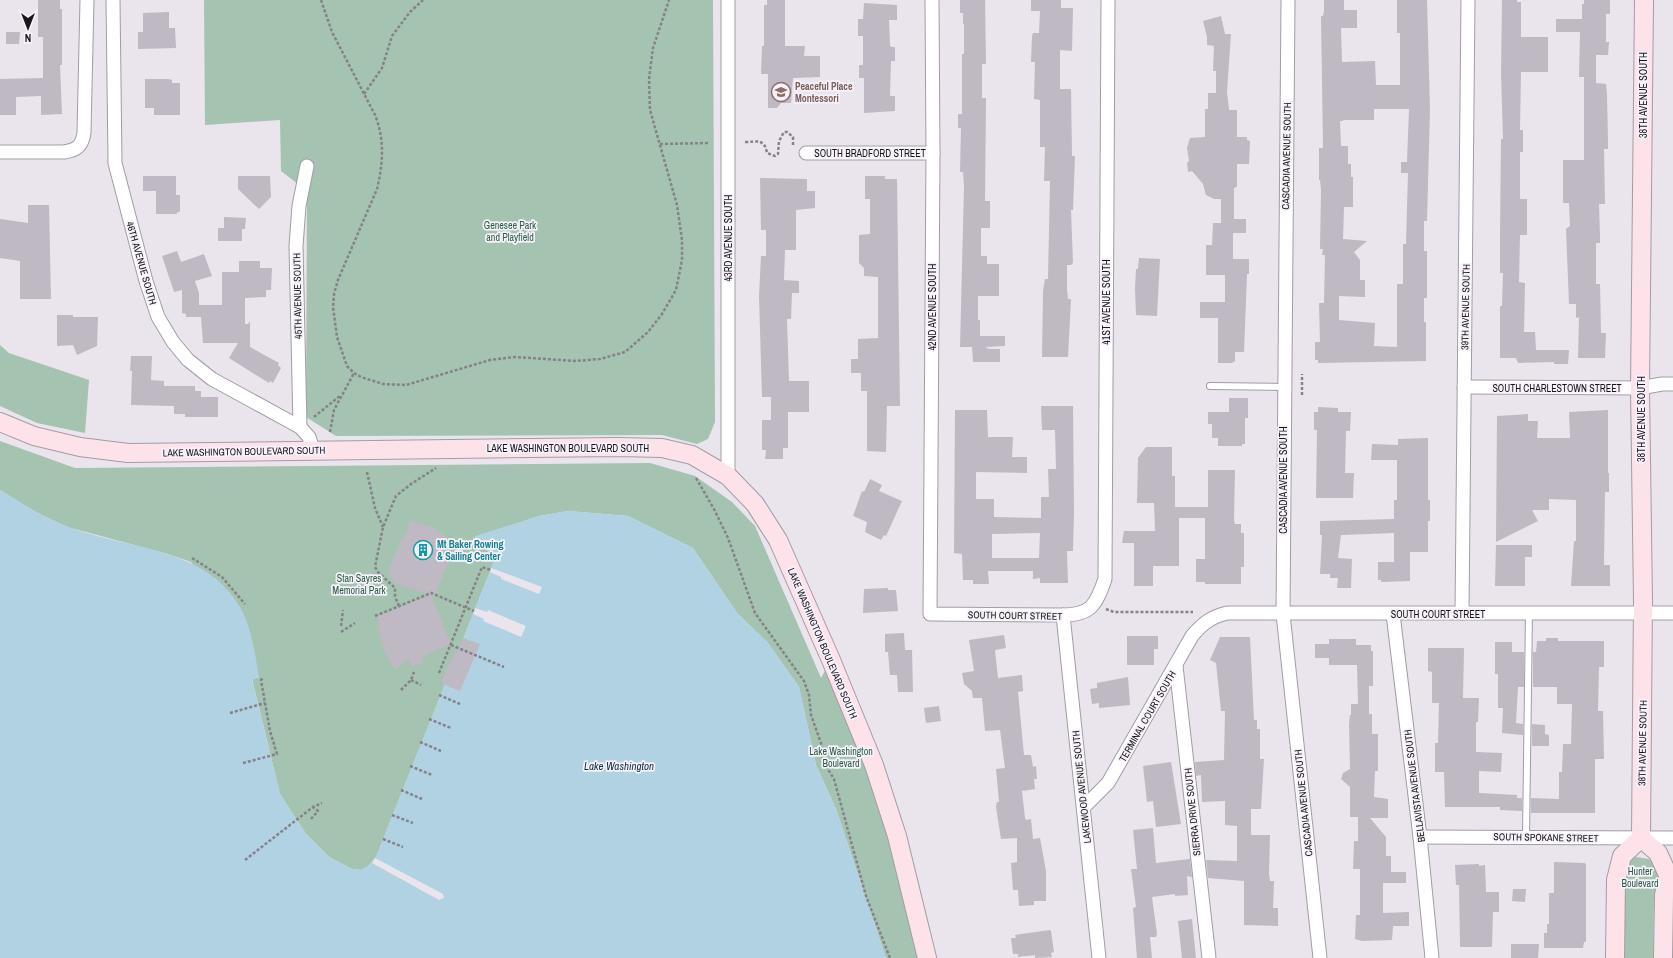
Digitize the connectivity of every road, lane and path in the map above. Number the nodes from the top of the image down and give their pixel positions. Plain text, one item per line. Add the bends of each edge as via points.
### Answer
1 (87, 0) edge
2 (113, 0) edge
3 (321, 0) edge
4 (423, 0) edge
5 (669, 0) edge
6 (728, 0) edge
7 (932, 0) edge
8 (1108, 0) edge
9 (1288, 0) edge
10 (1468, 0) edge
11 (1644, 0) edge
12 (364, 94) junction
13 (745, 142) dead end
14 (709, 143) dead end
15 (660, 144) junction
16 (0, 152) edge
17 (800, 152) joint
18 (933, 153) junction
19 (307, 166) dead end
20 (354, 373) junction
21 (1302, 374) dead end
22 (1673, 384) edge
23 (1210, 386) dead end
24 (1284, 387) junction
25 (1464, 387) junction
26 (1640, 388) junction
27 (341, 394) junction
28 (1302, 394) dead end
29 (312, 418) dead end
30 (0, 422) edge
31 (300, 427) junction
32 (330, 432) dead end
33 (313, 450) junction
34 (436, 468) dead end
35 (366, 472) dead end
36 (728, 476) junction
37 (696, 478) dead end
38 (383, 527) junction
39 (192, 558) dead end
40 (491, 570) dead end
41 (245, 604) dead end
42 (1099, 605) junction
43 (399, 606) junction
44 (466, 608) junction
45 (343, 610) dead end
46 (474, 611) dead end
47 (1193, 612) dead end
48 (1462, 613) junction
49 (1529, 613) junction
50 (1643, 613) junction
51 (1673, 613) edge
52 (930, 614) joint
53 (1283, 614) junction
54 (1393, 614) junction
55 (1063, 615) junction
56 (375, 616) dead end
57 (1205, 621) joint
58 (355, 623) dead end
59 (342, 626) dead end
60 (342, 632) dead end
61 (451, 645) junction
62 (1176, 666) junction
63 (504, 667) dead end
64 (414, 672) dead end
65 (439, 673) dead end
66 (263, 678) dead end
67 (411, 680) junction
68 (421, 684) dead end
69 (401, 690) dead end
70 (439, 695) dead end
71 (265, 703) junction
72 (460, 704) dead end
73 (230, 713) dead end
74 (429, 719) dead end
75 (451, 728) dead end
76 (420, 742) dead end
77 (441, 751) dead end
78 (243, 763) dead end
79 (410, 766) dead end
80 (432, 775) dead end
81 (401, 790) dead end
82 (422, 799) dead end
83 (322, 803) dead end
84 (313, 807) junction
85 (1084, 807) junction
86 (392, 815) dead end
87 (311, 819) dead end
88 (413, 823) dead end
89 (1526, 836) junction
90 (1420, 837) junction
91 (1641, 838) junction
92 (1673, 838) edge
93 (383, 839) dead end
94 (403, 847) dead end
95 (245, 860) dead end
96 (1671, 874) edge
97 (890, 958) edge
98 (927, 958) edge
99 (1098, 958) edge
100 (1208, 958) edge
101 (1320, 958) edge
102 (1432, 958) edge
103 (1615, 958) edge
104 (1663, 958) edge

1 - 16 street via 82,143 74,150
2 - 31 street, 46TH AVENUE SOUTH via 115,163 146,281 158,316 173,342 188,360 212,379
3 - 12 path via 332,32
4 - 12 path via 410,12 392,36 382,68
5 - 15 path via 653,48 649,79 650,110
6 - 36 street, 43RD AVENUE SOUTH
7 - 18 street, 42ND AVENUE SOUTH
8 - 42 street, 41ST AVENUE SOUTH via 1105,579
9 - 24 street, CASCADIA AVENUE SOUTH
10 - 25 street, 39TH AVENUE SOUTH
11 - 26 main road, 38TH AVENUE SOUTH
12 - 20 path via 379,126 383,149 381,173 372,204 338,280 333,307 337,337 343,356 347,366
13 - 17 path via 763,142 767,153 775,156 778,154 781,135 787,132 793,137
14 - 15 path
15 - 20 path via 676,206 682,240 682,260 676,290 662,314 648,332 625,352 600,360 576,361 515,356 490,360 406,385 383,384
17 - 18 street, SOUTH BRADFORD STREET
18 - 52 street, 42ND AVENUE SOUTH
19 - 31 street, 45TH AVENUE SOUTH via 299,206 296,246
20 - 27 path
21 - 28 path
22 - 26 street, SOUTH CHARLESTOWN STREET
23 - 24 lane
24 - 53 street, CASCADIA AVENUE SOUTH
25 - 26 street, SOUTH CHARLESTOWN STREET
25 - 48 street, 39TH AVENUE SOUTH
26 - 50 main road, 38TH AVENUE SOUTH
27 - 29 path
27 - 32 path via 331,421
30 - 33 main road, LAKE WASHINGTON BOULEVARD SOUTH via 34,436 80,447 128,453
31 - 33 street, 46TH AVENUE SOUTH via 309,437
33 - 36 main road, LAKE WASHINGTON BOULEVARD SOUTH via 662,448 692,455
34 - 38 path via 396,496
35 - 38 path via 375,508
36 - 98 main road, LAKE WASHINGTON BOULEVARD SOUTH via 755,504 778,540 852,708 896,836
37 - 97 path via 722,525 755,613 802,676 807,687 810,711 821,743 823,761 834,779 866,896
38 - 43 path via 375,567 395,588
39 - 41 path via 222,577
40 - 44 path via 482,566
42 - 47 path via 1114,612
42 - 55 street, SOUTH COURT STREET via 1078,615
43 - 44 path via 431,593
43 - 56 path
44 - 46 path
44 - 61 path
45 - 59 path
48 - 49 street, SOUTH COURT STREET
48 - 54 street, SOUTH COURT STREET
49 - 50 street, SOUTH COURT STREET
49 - 89 lane
50 - 51 street, SOUTH COURT STREET
50 - 91 main road, 38TH AVENUE SOUTH
52 - 55 street, SOUTH COURT STREET
53 - 54 street, SOUTH COURT STREET
53 - 57 street, SOUTH COURT STREET via 1227,613
53 - 101 street, CASCADIA AVENUE SOUTH
54 - 90 street, BELLAVISTA AVENUE SOUTH
55 - 85 street, LAKEWOOD AVENUE SOUTH
57 - 62 street, TERMINAL COURT SOUTH via 1192,636
58 - 60 path
61 - 63 path
61 - 65 path
62 - 85 street, TERMINAL COURT SOUTH via 1108,784
62 - 100 street, SIERRA DRIVE SOUTH
64 - 67 path
66 - 71 path via 261,680
67 - 68 path
67 - 69 path
70 - 72 path
71 - 73 path
71 - 78 path via 277,754
74 - 75 path
76 - 77 path
79 - 80 path
81 - 82 path
83 - 84 path
84 - 87 path via 318,811
84 - 95 path
85 - 99 street, LAKEWOOD AVENUE SOUTH
86 - 88 path
89 - 90 street, SOUTH SPOKANE STREET
89 - 91 street, SOUTH SPOKANE STREET
90 - 102 street, BELLAVISTA AVENUE SOUTH
91 - 92 street, SOUTH SPOKANE STREET
91 - 96 main road via 1658,853
91 - 103 main road via 1622,856 1616,880
93 - 94 path
96 - 104 main road via 1664,895

